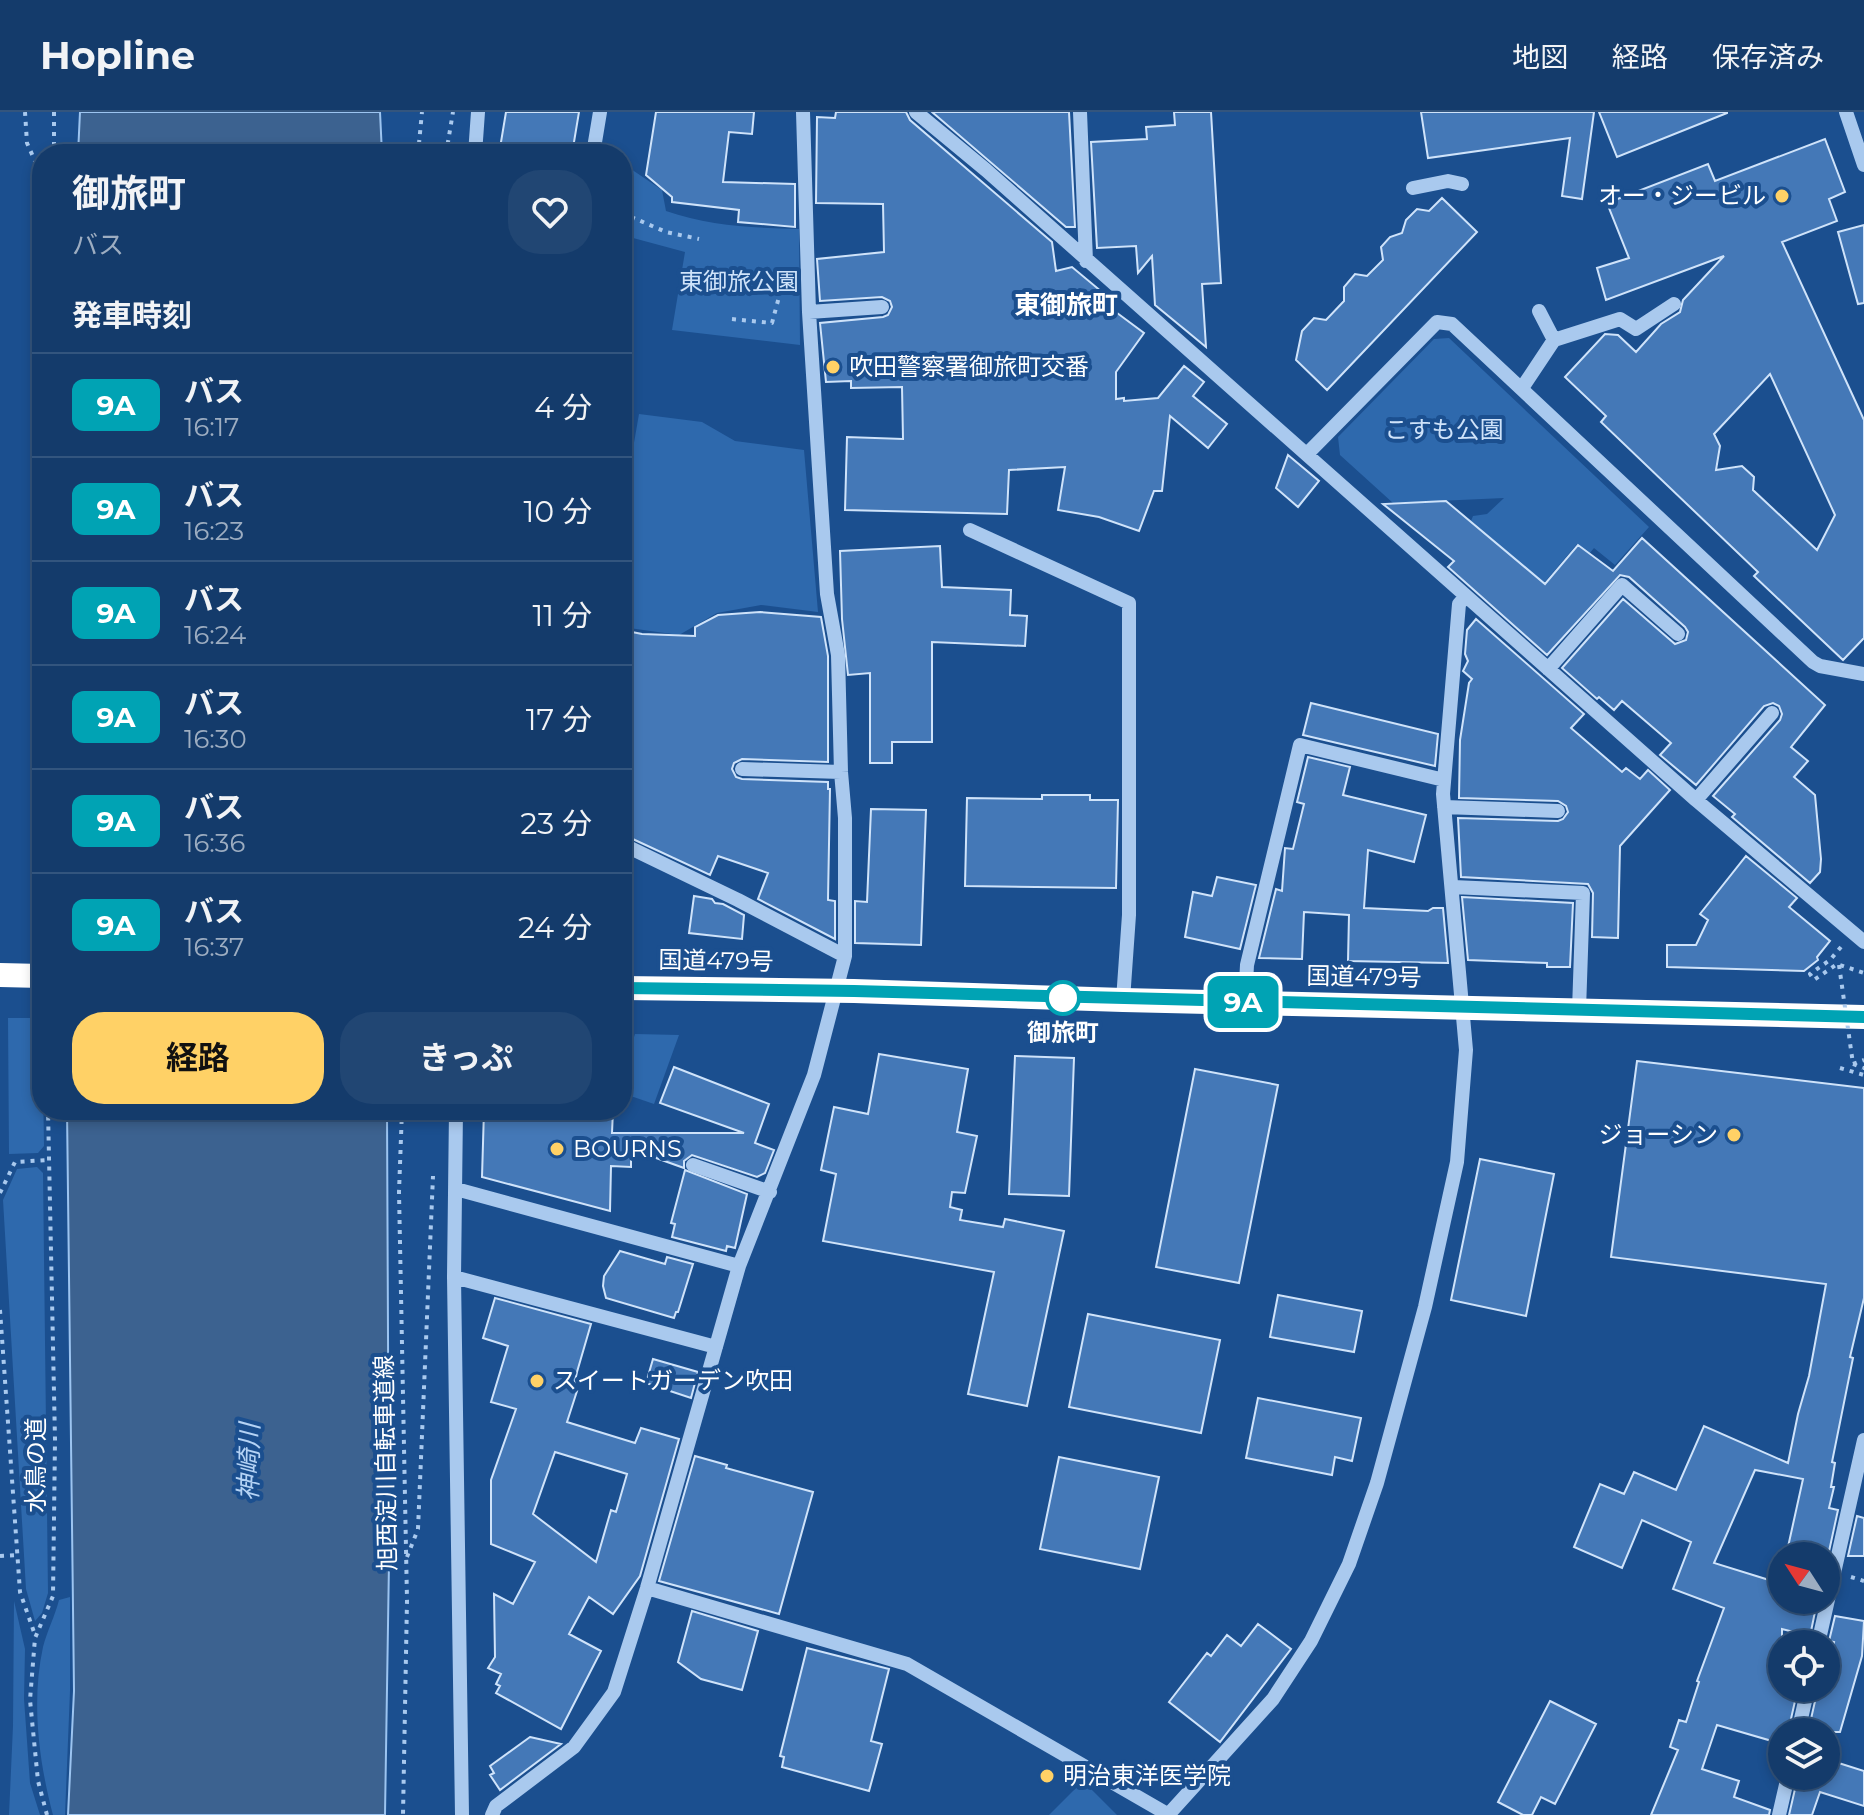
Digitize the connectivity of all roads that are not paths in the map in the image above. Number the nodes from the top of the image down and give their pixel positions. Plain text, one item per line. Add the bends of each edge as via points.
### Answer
1 (478, 112) edge
2 (600, 112) edge
3 (803, 112) edge
4 (916, 112) edge
5 (1080, 112) edge
6 (1846, 112) edge
7 (476, 144) edge
8 (595, 144) edge
9 (1864, 165) edge
10 (1462, 184) dead end
11 (1413, 188) dead end
12 (1086, 261) junction
13 (1674, 304) dead end
14 (882, 307) dead end
15 (1539, 311) dead end
16 (809, 312) junction
17 (1554, 340) junction
18 (1522, 388) junction
19 (1307, 454) junction
20 (970, 530) dead end
21 (1466, 596) junction
22 (1678, 634) dead end
23 (1548, 669) junction
24 (1864, 674) edge
25 (1772, 713) dead end
26 (742, 769) dead end
27 (841, 772) junction
28 (1444, 780) junction
29 (1696, 800) junction
30 (1444, 807) junction
31 (1558, 811) dead end
32 (632, 849) edge
33 (1453, 887) junction
34 (1864, 942) edge
35 (845, 956) junction
36 (32, 971) edge
37 (0, 975) edge
38 (632, 988) edge
39 (835, 991) junction
40 (1123, 1000) junction
41 (1245, 1002) junction
42 (1462, 1007) junction
43 (1579, 1010) junction
44 (1864, 1017) edge
45 (456, 1120) edge
46 (693, 1165) dead end
47 (456, 1189) junction
48 (770, 1192) junction
49 (739, 1266) junction
50 (454, 1277) junction
51 (716, 1347) junction
52 (1864, 1440) edge
53 (647, 1588) junction
54 (1821, 1630) edge
55 (1785, 1790) edge
56 (462, 1815) edge
57 (492, 1815) edge
58 (1169, 1815) edge
59 (1779, 1815) edge

1 - 7 street
2 - 8 street
3 - 16 street
4 - 12 street
5 - 12 street
6 - 9 street
10 - 11 street via 1448,181
12 - 19 street
13 - 17 street via 1636,329 1620,319
14 - 16 street
15 - 17 street
16 - 27 street via 827,594 838,655
17 - 18 street
18 - 19 street via 1452,324 1437,322
18 - 24 street via 1813,662
19 - 21 street
20 - 40 street via 1129,603 1129,915
21 - 23 street
21 - 28 street via 1459,604
22 - 23 street via 1622,585
23 - 29 street
25 - 29 street
26 - 27 street
27 - 35 street
28 - 30 street
28 - 41 street via 1300,745 1247,965
29 - 34 street
30 - 31 street
30 - 33 street
32 - 35 street
33 - 42 street
33 - 43 street via 1583,893
35 - 39 street
36 - 37 highway, bridge
38 - 39 highway, 国道479号
39 - 40 highway, 国道479号
39 - 48 street via 814,1075
40 - 41 highway, 国道479号
41 - 42 highway, 国道479号
42 - 43 highway, 国道479号
42 - 58 street via 1466,1050 1457,1162 1425,1307 1349,1564 1311,1641 1273,1699
43 - 44 highway, 国道479号
45 - 47 street
46 - 48 street
47 - 49 street
47 - 50 street
48 - 49 street
49 - 51 street
50 - 51 street
50 - 56 street
51 - 53 street
52 - 54 street
53 - 57 street via 614,1692 574,1747 496,1806
53 - 58 street via 907,1664
55 - 59 street

